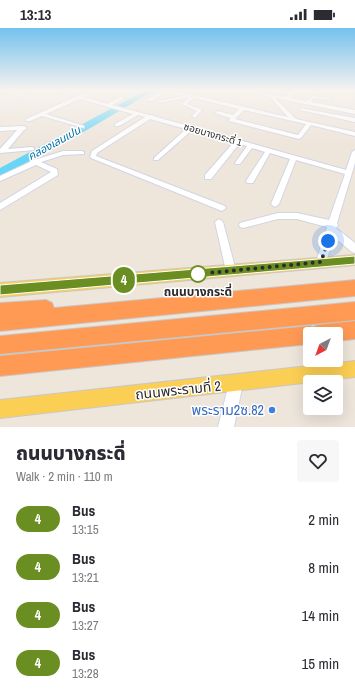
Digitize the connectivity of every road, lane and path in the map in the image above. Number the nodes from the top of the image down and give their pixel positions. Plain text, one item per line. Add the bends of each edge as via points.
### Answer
1 (54, 109) edge
2 (121, 109) edge
3 (196, 109) edge
4 (242, 109) edge
5 (246, 109) edge
6 (283, 109) edge
7 (302, 109) dead end
8 (339, 109) edge
9 (218, 112) dead end
10 (355, 112) edge
11 (138, 113) junction
12 (42, 114) junction
13 (151, 116) junction
14 (195, 116) dead end
15 (230, 118) junction
16 (28, 120) dead end
17 (294, 120) junction
18 (355, 120) edge
19 (309, 124) junction
20 (116, 125) dead end
21 (82, 127) dead end
22 (190, 128) junction
23 (0, 129) edge
24 (355, 134) edge
25 (299, 137) junction
26 (238, 141) junction
27 (294, 143) dead end
28 (251, 145) junction
29 (32, 149) dead end
30 (269, 150) junction
31 (2, 151) edge
32 (82, 153) dead end
33 (355, 155) edge
34 (294, 158) junction
35 (156, 159) dead end
36 (32, 163) junction
37 (238, 163) dead end
38 (208, 177) dead end
39 (347, 177) junction
40 (0, 179) edge
41 (250, 181) dead end
42 (355, 184) edge
43 (275, 204) dead end
44 (0, 207) edge
45 (222, 208) dead end
46 (219, 222) dead end
47 (243, 226) dead end
48 (333, 228) junction
49 (355, 249) edge
50 (355, 260) edge
51 (321, 262) junction
52 (231, 271) junction
53 (355, 282) edge
54 (355, 288) edge
55 (0, 290) edge
56 (355, 311) edge
57 (0, 312) edge
58 (0, 322) edge
59 (355, 330) edge
60 (343, 331) edge
61 (303, 336) edge
62 (0, 345) edge
63 (0, 366) edge
64 (355, 369) edge
65 (236, 383) junction
66 (0, 409) edge
67 (226, 427) edge

1 - 12 street
2 - 11 street, ซอยบางกระดี่ 1
3 - 14 street via 200,110
4 - 15 street
5 - 17 street
6 - 17 street
7 - 18 street
8 - 10 street
9 - 15 street
11 - 13 street, ซอยบางกระดี่ 1
11 - 20 street
12 - 16 street
12 - 21 street
13 - 22 street, ซอยบางกระดี่ 1
13 - 45 street via 99,149 93,157
15 - 25 street
17 - 19 street
19 - 24 street
19 - 25 street
22 - 26 street, ซอยบางกระดี่ 1
22 - 35 street
23 - 31 street via 23,128
25 - 27 street
26 - 28 street, ซอยบางกระดี่ 1
26 - 38 street
28 - 30 street, ซอยบางกระดี่ 1
28 - 37 street
29 - 31 street
30 - 34 street, ซอยบางกระดี่ 1
30 - 41 street
32 - 36 street via 63,153
33 - 39 street
34 - 39 street, ซอยบางกระดี่ 1
34 - 43 street
36 - 40 street
36 - 44 street via 38,162 55,173
39 - 42 street, ซอยบางกระดี่ 1
39 - 48 street
46 - 52 street
47 - 48 street via 278,216 297,216
48 - 49 street
48 - 51 street
50 - 51 main road
51 - 52 main road
52 - 55 main road
53 - 57 highway
54 - 58 highway
56 - 62 highway
59 - 60 highway
61 - 63 highway
64 - 65 main road, ถนนพระรามที่ 2
65 - 66 main road, ถนนพระรามที่ 2
65 - 67 street

